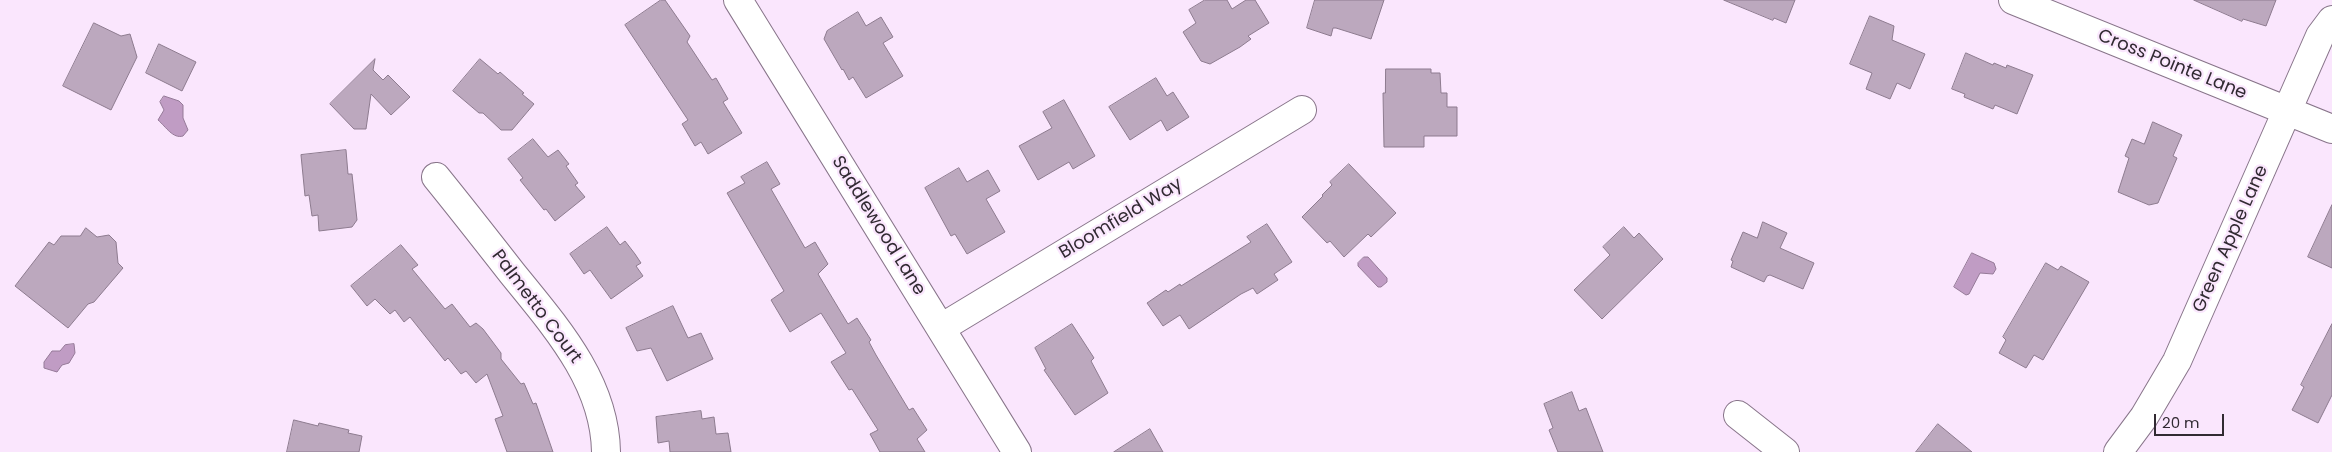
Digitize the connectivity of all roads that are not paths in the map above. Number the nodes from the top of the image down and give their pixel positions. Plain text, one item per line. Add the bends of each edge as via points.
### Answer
1 (738, 0) edge
2 (2013, 0) edge
3 (2332, 20) edge
4 (1302, 110) dead end
5 (2287, 112) junction
6 (2332, 129) edge
7 (436, 177) dead end
8 (941, 328) junction
9 (1738, 415) dead end
10 (606, 452) edge
11 (1016, 452) edge
12 (1785, 452) edge
13 (2118, 452) edge

1 - 8 street, Saddlewood Lane
2 - 5 street, Cross Pointe Lane
3 - 5 street, Green Apple Lane via 2320,36
4 - 8 street, Bloomfield Way
5 - 6 street, Cross Pointe Lane
5 - 13 street, Green Apple Lane via 2177,361 2150,408
7 - 10 street, Palmetto Court via 573,354 586,376 599,410
8 - 11 street, Saddlewood Lane
9 - 12 street

